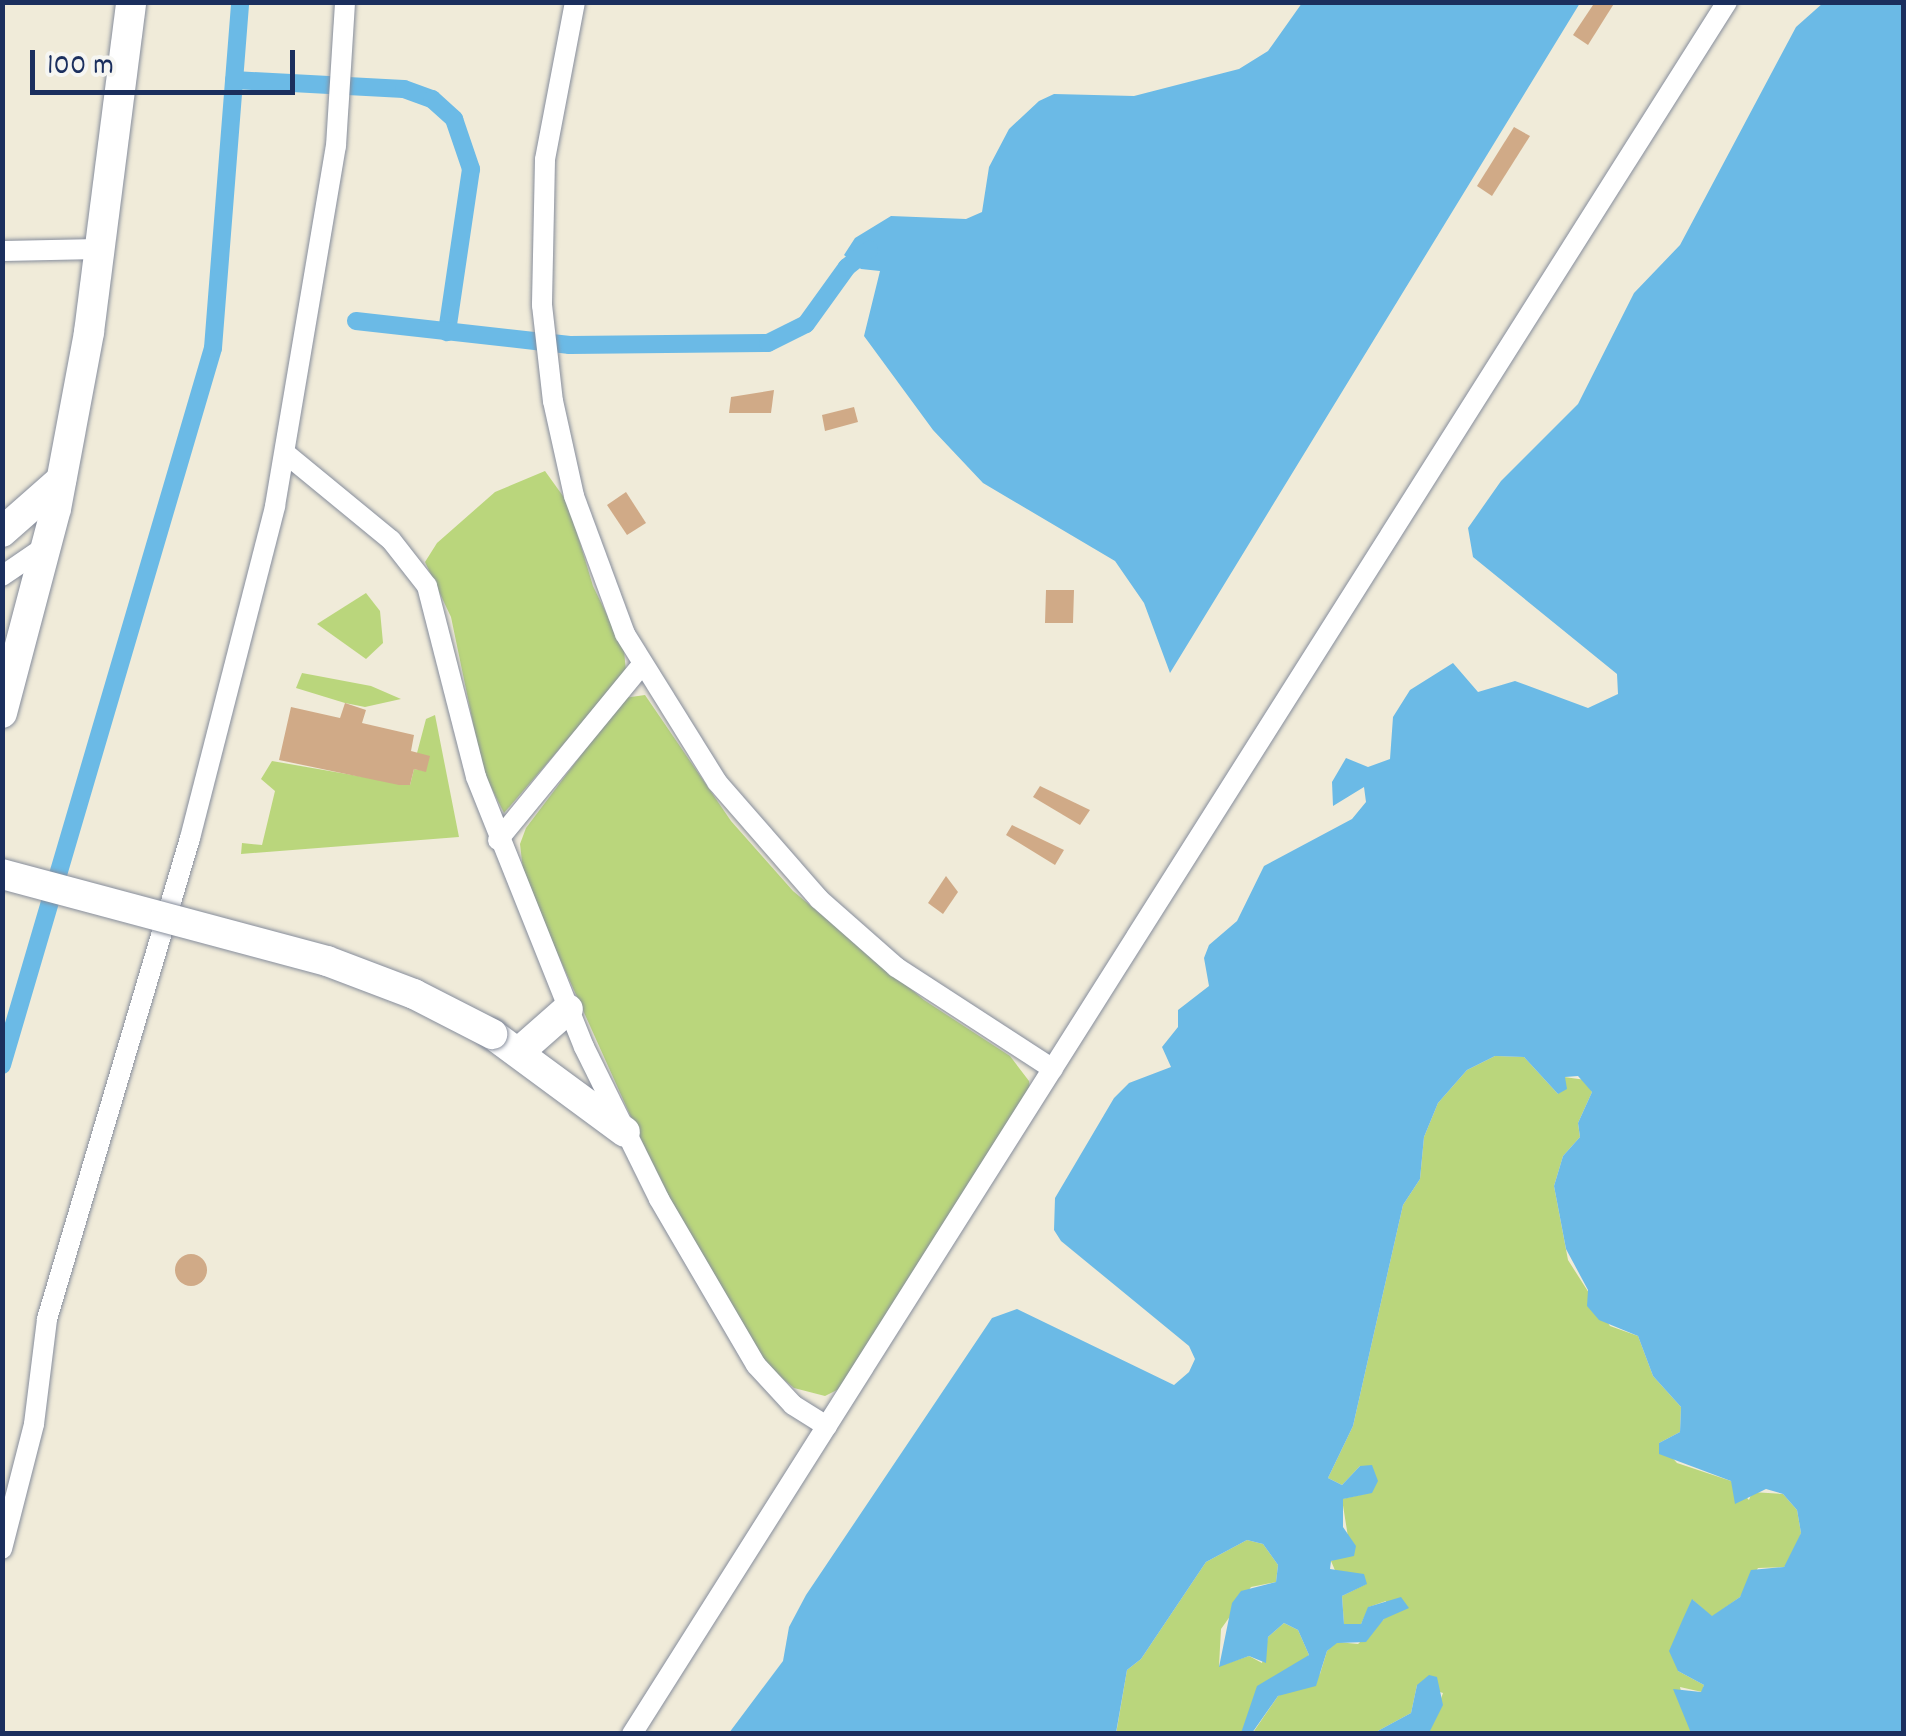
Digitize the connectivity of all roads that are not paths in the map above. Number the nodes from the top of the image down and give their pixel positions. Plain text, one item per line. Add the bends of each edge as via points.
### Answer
1 (131, 2) edge
2 (345, 2) edge
3 (576, 2) edge
4 (1727, 2) edge
5 (100, 248) junction
6 (2, 251) edge
7 (285, 453) junction
8 (61, 480) junction
9 (11, 525) edge
10 (47, 546) junction
11 (2, 576) edge
12 (642, 666) junction
13 (2, 713) edge
14 (498, 840) junction
15 (2, 874) edge
16 (568, 1009) junction
17 (519, 1052) junction
18 (1053, 1069) junction
19 (626, 1132) junction
20 (827, 1426) junction
21 (2, 1549) edge
22 (632, 1734) edge

1 - 5 main road
2 - 7 street via 339,102
3 - 12 street via 545,160 544,329 574,496 605,589
4 - 18 street
5 - 6 street
5 - 8 main road
7 - 14 street via 391,540 427,586
7 - 21 street via 190,838 48,1319 34,1424
8 - 9 main road
8 - 10 main road
10 - 11 street
10 - 13 main road
12 - 14 street
12 - 18 street via 717,782 819,898 910,977
14 - 16 street
15 - 17 main road, bridge via 327,962 414,994
16 - 17 main road
16 - 19 street
17 - 19 main road
18 - 20 street
19 - 20 street via 756,1365 793,1405
20 - 22 street

